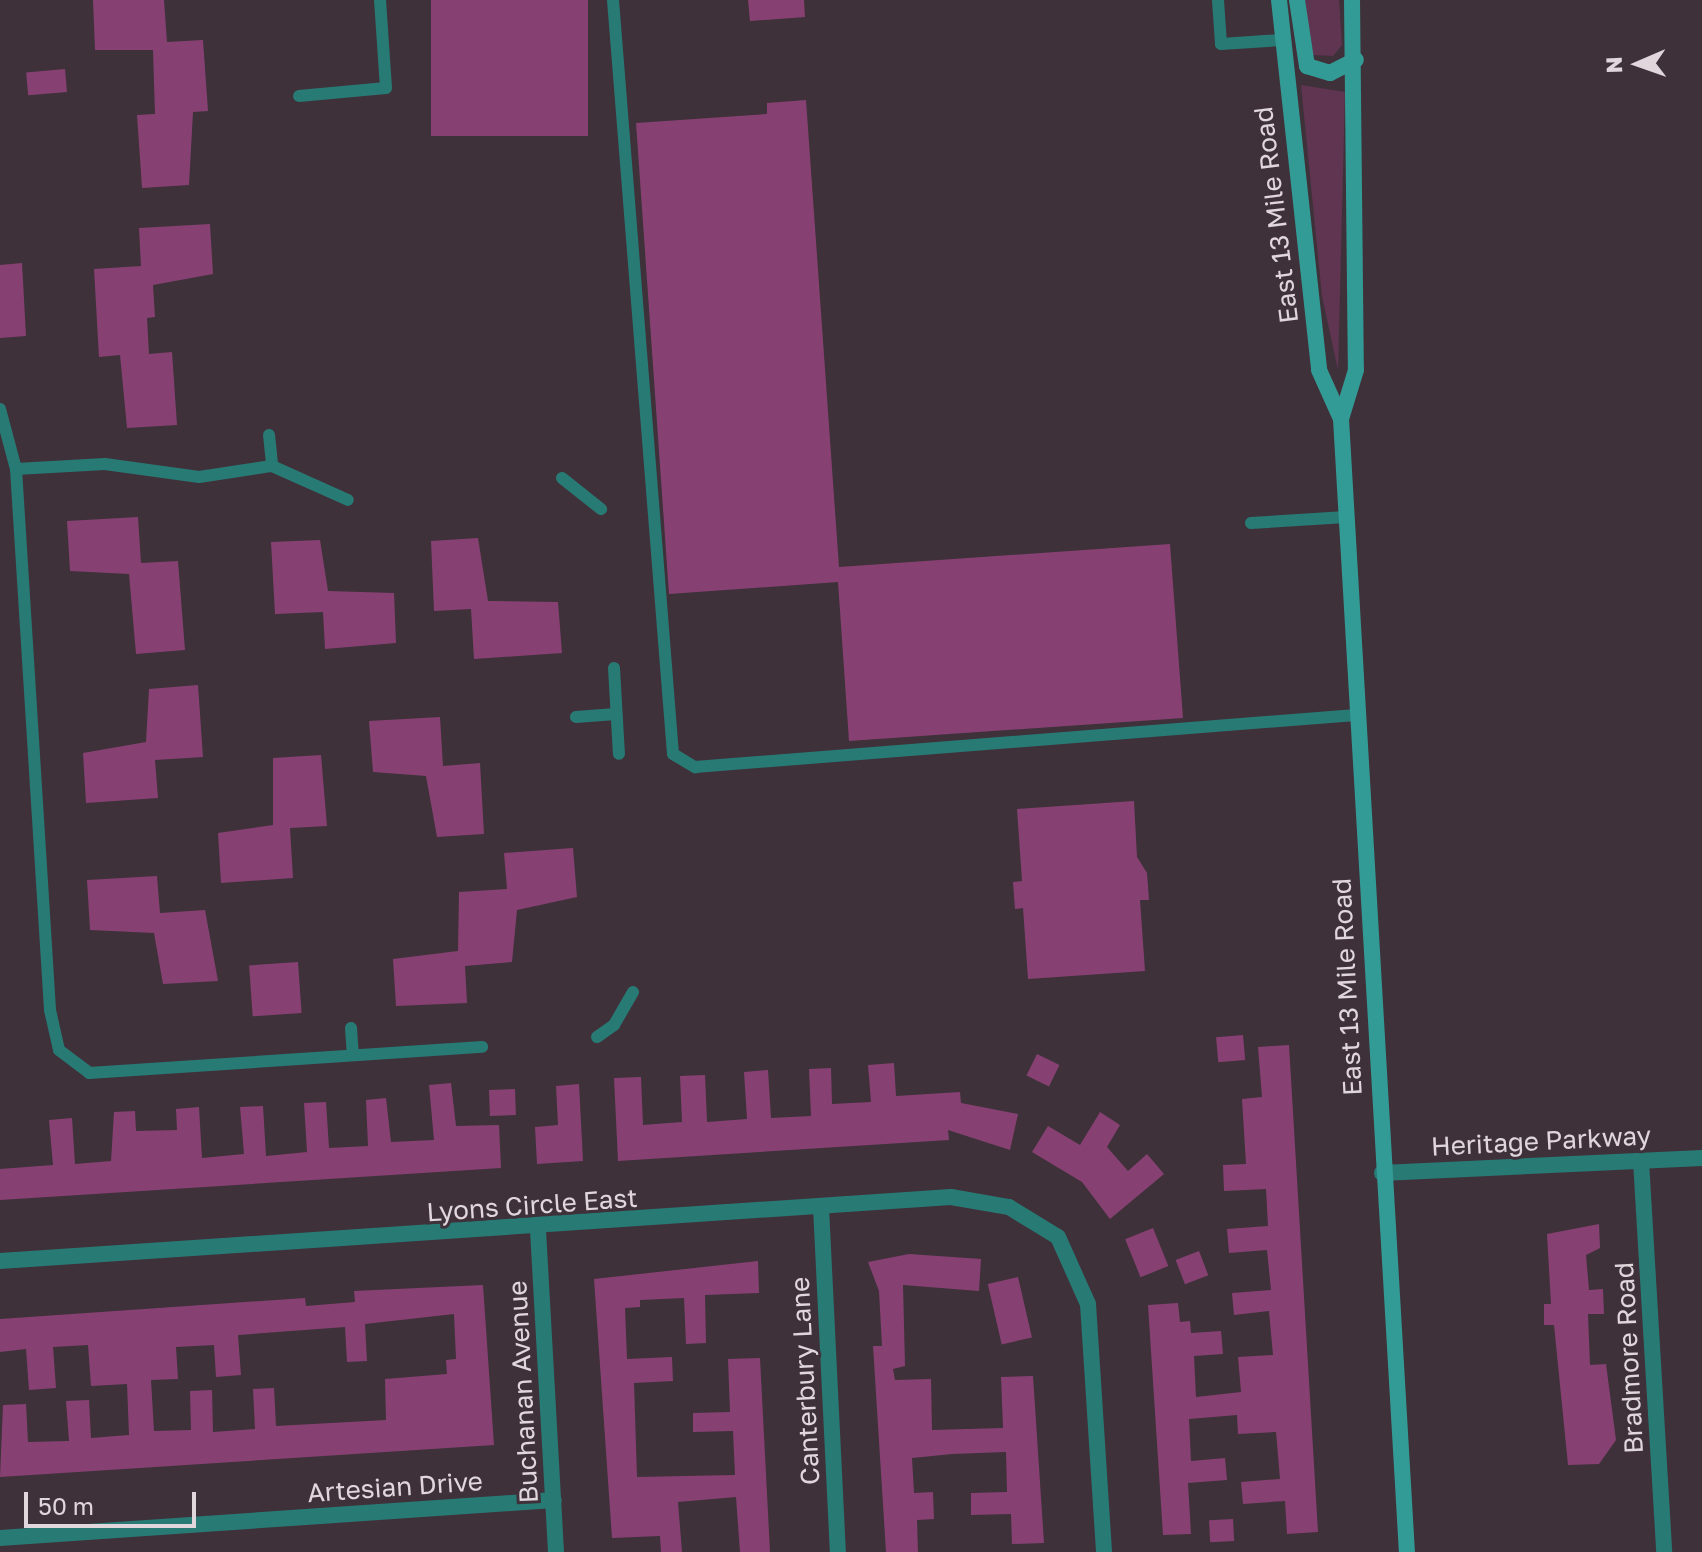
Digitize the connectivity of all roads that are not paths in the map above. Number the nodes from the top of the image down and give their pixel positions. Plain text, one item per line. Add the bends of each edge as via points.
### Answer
1 (380, 0) edge
2 (613, 0) edge
3 (1218, 0) edge
4 (1279, 0) edge
5 (1297, 0) edge
6 (1352, 0) edge
7 (1282, 40) junction
8 (1356, 60) junction
9 (299, 96) dead end
10 (0, 409) edge
11 (1341, 419) junction
12 (269, 435) dead end
13 (272, 466) junction
14 (16, 469) junction
15 (562, 478) dead end
16 (348, 500) dead end
17 (601, 509) dead end
18 (1346, 517) junction
19 (1251, 523) dead end
20 (614, 668) dead end
21 (616, 714) junction
22 (1356, 715) junction
23 (576, 717) dead end
24 (619, 754) dead end
25 (633, 992) dead end
26 (351, 1028) dead end
27 (597, 1037) dead end
28 (482, 1047) dead end
29 (353, 1055) junction
30 (1702, 1158) edge
31 (1641, 1161) junction
32 (1382, 1173) junction
33 (821, 1207) junction
34 (538, 1230) junction
35 (0, 1261) edge
36 (554, 1500) junction
37 (0, 1538) edge
38 (556, 1552) edge
39 (838, 1552) edge
40 (1104, 1552) edge
41 (1407, 1552) edge
42 (1664, 1552) edge

1 - 9 lane via 386,88
2 - 22 lane via 673,754 695,767
3 - 7 lane via 1221,44
4 - 7 main road, East 13 Mile Road
5 - 8 main road via 1307,66 1330,73
6 - 8 main road, East 13 Mile Road
7 - 11 main road, East 13 Mile Road via 1319,370
8 - 11 main road, East 13 Mile Road via 1356,370
10 - 14 lane
11 - 18 main road, East 13 Mile Road
12 - 13 lane
13 - 14 lane via 199,477 105,464
13 - 16 lane
14 - 29 lane via 50,1010 59,1050 89,1073
15 - 17 lane
18 - 19 lane
18 - 22 main road, East 13 Mile Road
20 - 21 lane
21 - 23 lane
21 - 24 lane
22 - 32 main road, East 13 Mile Road
25 - 27 lane via 614,1025
26 - 29 lane
28 - 29 lane
30 - 31 street, Heritage Parkway
31 - 32 street, Heritage Parkway
31 - 42 street, Bradmore Road
32 - 41 main road, East 13 Mile Road
33 - 34 street, Lyons Circle East
33 - 39 street, Canterbury Lane
33 - 40 street, Lyons Circle East via 984,1200 1034,1218 1058,1237 1073,1258 1091,1325
34 - 35 street, Lyons Circle East
34 - 36 street, Buchanan Avenue
36 - 37 street, Artesian Drive
36 - 38 street, Buchanan Avenue

